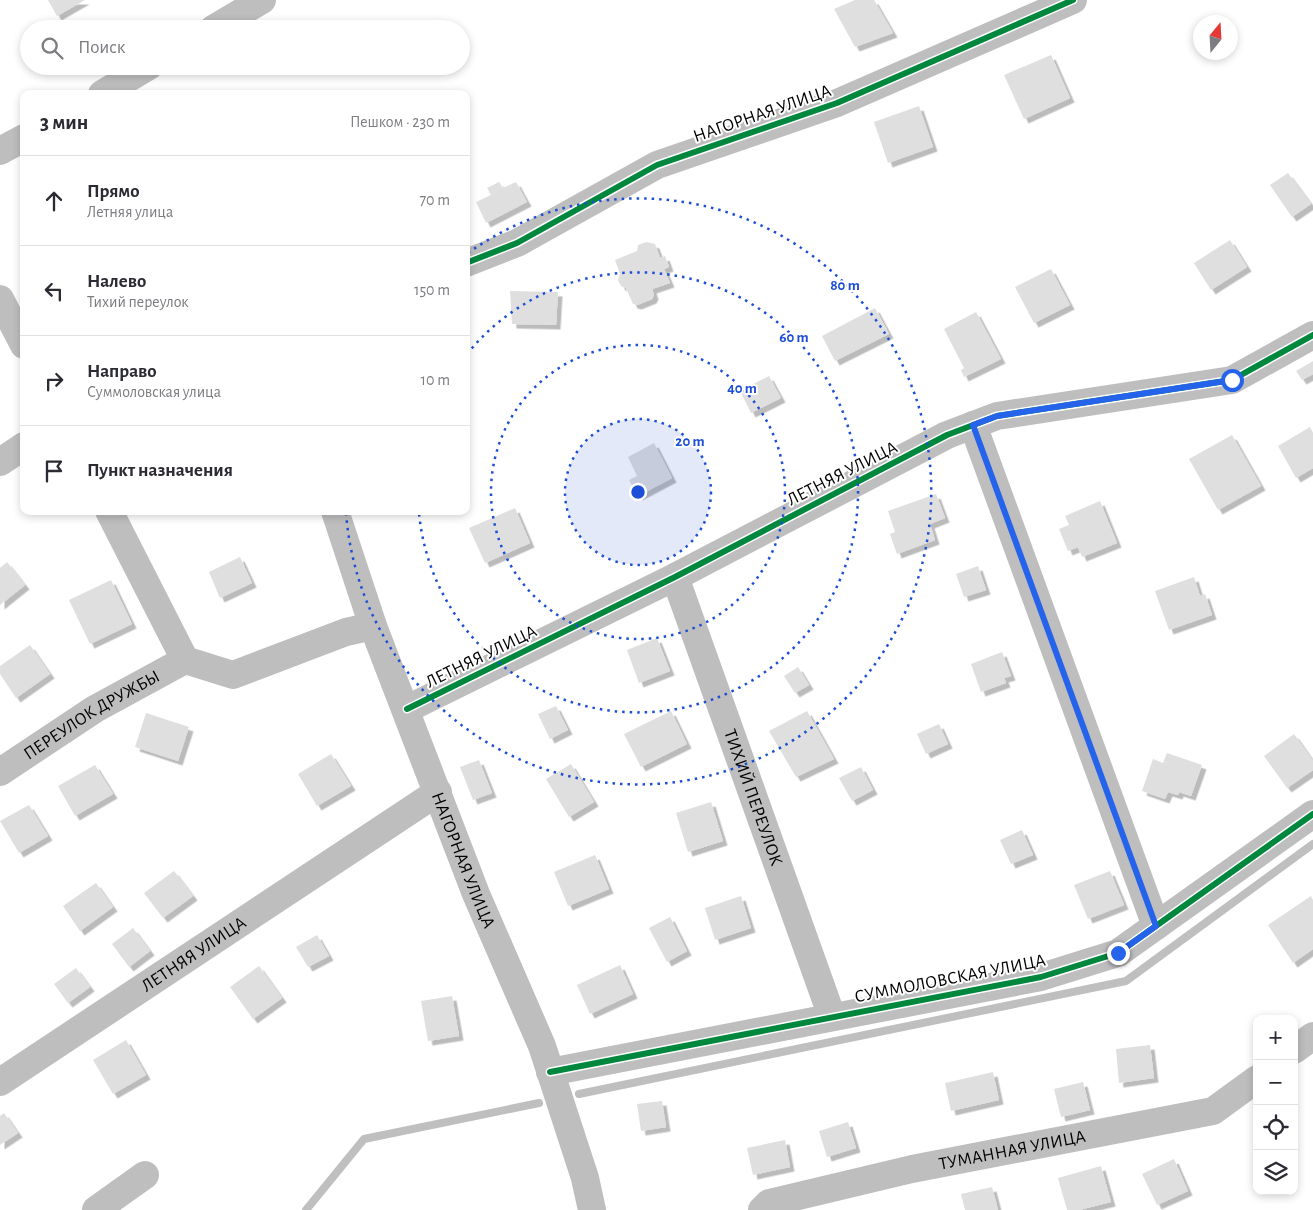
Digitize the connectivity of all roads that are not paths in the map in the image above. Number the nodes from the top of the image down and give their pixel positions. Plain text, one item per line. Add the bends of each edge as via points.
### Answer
1 (262, 0) edge
2 (1073, 0) edge
3 (228, 20) edge
4 (134, 75) edge
5 (109, 90) edge
6 (20, 140) edge
7 (0, 151) edge
8 (470, 261) edge
9 (0, 299) edge
10 (1313, 334) edge
11 (20, 338) edge
12 (973, 425) junction
13 (20, 449) edge
14 (0, 462) edge
15 (111, 515) edge
16 (336, 515) edge
17 (675, 577) junction
18 (373, 626) junction
19 (185, 660) junction
20 (407, 709) junction
21 (0, 772) edge
22 (438, 792) junction
23 (1313, 814) edge
24 (1156, 926) junction
25 (832, 1017) junction
26 (1313, 1036) edge
27 (1298, 1047) edge
28 (550, 1072) junction
29 (1253, 1081) edge
30 (0, 1082) edge
31 (145, 1175) dead end
32 (96, 1210) edge
33 (592, 1210) edge
34 (762, 1210) edge

1 - 3 street
2 - 8 street, НАГОРНАЯ УЛИЦА via 837,103 657,164 517,243
4 - 5 street
6 - 7 street
9 - 11 street
10 - 12 street, ЛЕТНЯЯ УЛИЦА via 1232,380 997,416
12 - 17 street, ЛЕТНЯЯ УЛИЦА via 946,435
12 - 24 street
13 - 14 street
15 - 19 street
16 - 18 street, НАГОРНАЯ УЛИЦА
17 - 20 street, ЛЕТНЯЯ УЛИЦА
17 - 25 street, ТИХИЙ ПЕРЕУЛОК
18 - 19 street via 346,632 233,675
18 - 20 street, НАГОРНАЯ УЛИЦА
19 - 21 street, ПЕРЕУЛОК ДРУЖБЫ via 95,709
20 - 22 street, НАГОРНАЯ УЛИЦА
22 - 28 street, НАГОРНАЯ УЛИЦА via 476,894 542,1046
22 - 30 street, ЛЕТНЯЯ УЛИЦА
23 - 24 street, СУММОЛОВСКАЯ УЛИЦА
24 - 25 street, СУММОЛОВСКАЯ УЛИЦА via 1118,953 1040,977
25 - 28 street, СУММОЛОВСКАЯ УЛИЦА
26 - 27 street
28 - 33 street, НАГОРНАЯ УЛИЦА via 585,1178
29 - 34 street, ТУМАННАЯ УЛИЦА via 1213,1112 912,1170 769,1203
31 - 32 street

